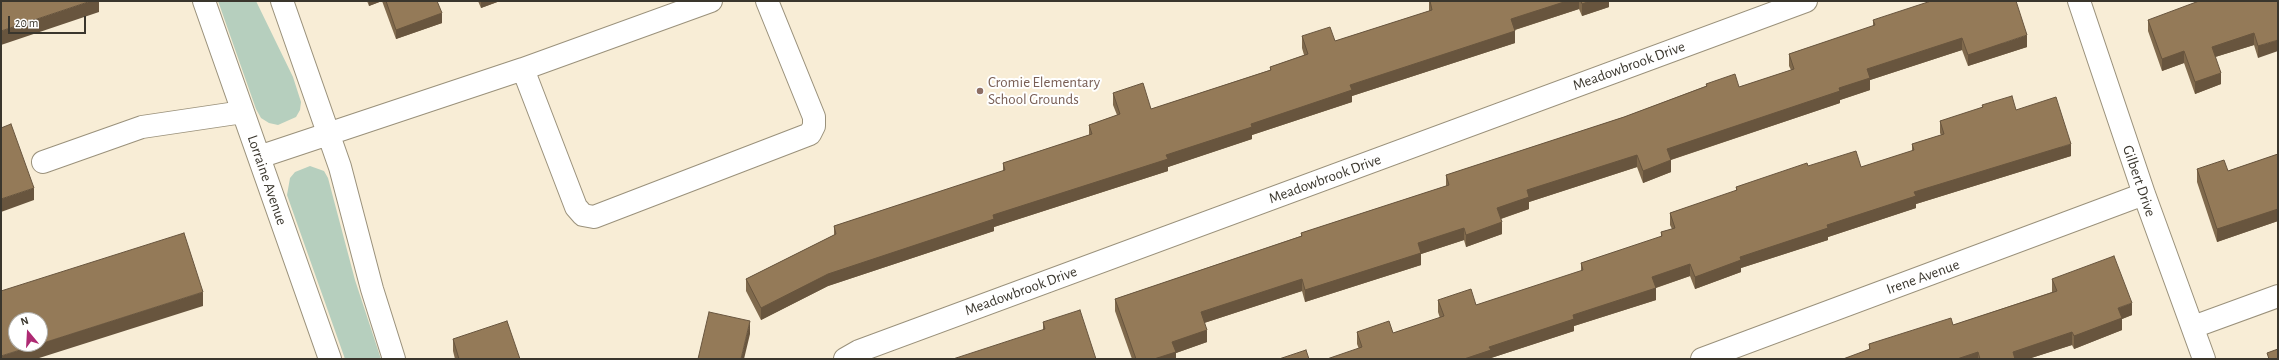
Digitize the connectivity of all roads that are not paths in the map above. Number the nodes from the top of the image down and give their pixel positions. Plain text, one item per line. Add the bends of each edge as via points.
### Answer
1 (204, 1) edge
2 (282, 1) edge
3 (711, 1) edge
4 (767, 1) edge
5 (1806, 1) edge
6 (2078, 1) edge
7 (523, 69) junction
8 (243, 112) junction
9 (328, 134) junction
10 (259, 157) junction
11 (43, 162) dead end
12 (2144, 194) junction
13 (2278, 296) edge
14 (2193, 327) junction
15 (330, 359) edge
16 (394, 359) edge
17 (845, 359) edge
18 (1702, 359) edge
19 (2204, 359) edge

1 - 8 street, Lorraine Avenue
2 - 9 street
3 - 7 street
4 - 7 street via 814,117 814,126 810,134 594,217 583,215 576,207
5 - 17 street, Meadowbrook Drive via 866,348
6 - 12 street, Gilbert Drive
7 - 9 street
8 - 10 street, Lorraine Avenue
8 - 11 street via 142,126
9 - 10 street
9 - 16 street via 348,194 372,289
10 - 15 street, Lorraine Avenue
12 - 14 street, Gilbert Drive
12 - 18 street, Irene Avenue
13 - 14 street
14 - 19 street, Gilbert Drive

